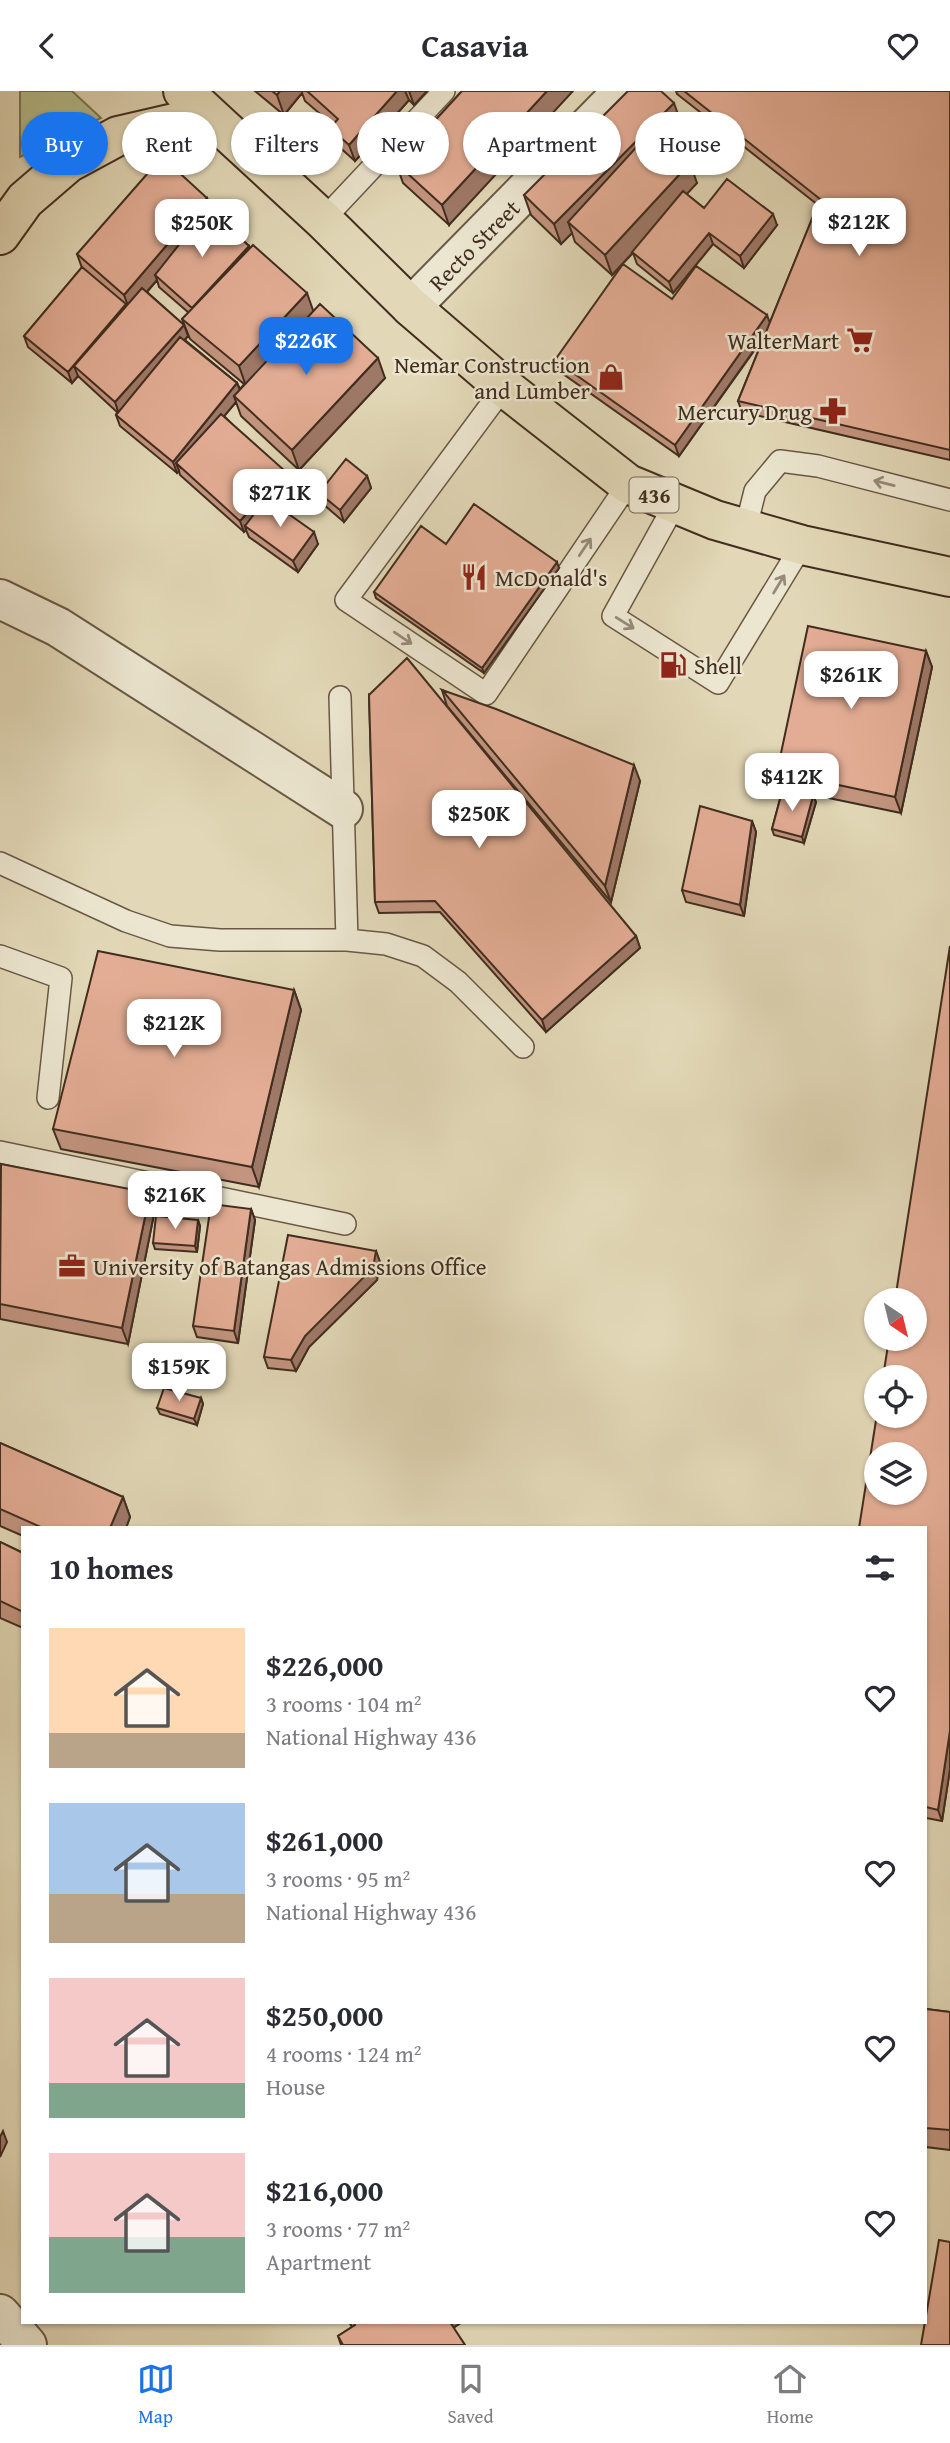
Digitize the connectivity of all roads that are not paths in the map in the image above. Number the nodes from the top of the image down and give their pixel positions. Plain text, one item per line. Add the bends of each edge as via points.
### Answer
1 (444, 91) edge
2 (623, 91) edge
3 (196, 103) edge
4 (323, 220) junction
5 (0, 235) edge
6 (411, 307) junction
7 (504, 387) junction
8 (628, 484) junction
9 (950, 500) edge
10 (675, 504) junction
11 (746, 527) junction
12 (802, 545) junction
13 (950, 577) edge
14 (0, 599) edge
15 (340, 697) dead end
16 (343, 809) junction
17 (0, 863) edge
18 (347, 940) junction
19 (0, 956) edge
20 (523, 1047) dead end
21 (48, 1098) dead end
22 (0, 1152) edge
23 (345, 1224) dead end
24 (0, 2314) edge
25 (27, 2345) edge

1 - 4 lane
2 - 6 street, Recto Street
3 - 4 main road, 436
3 - 5 main road via 68,163 25,200
4 - 6 main road, 436
6 - 7 main road, 436
7 - 8 main road, 436
7 -> 8 lane via 346,600 486,694
8 - 10 main road, 436
9 -> 11 lane via 818,466 780,461 755,491
10 - 11 main road, 436
10 -> 12 lane via 613,616 719,683
11 - 12 main road, 436
12 - 13 main road, 436
14 - 16 street via 58,627
15 - 16 lane
16 - 18 lane
17 - 18 lane via 126,921 170,936
18 - 20 lane via 386,944 423,956 458,982
19 - 21 lane via 61,978
22 - 23 lane
24 - 25 street

